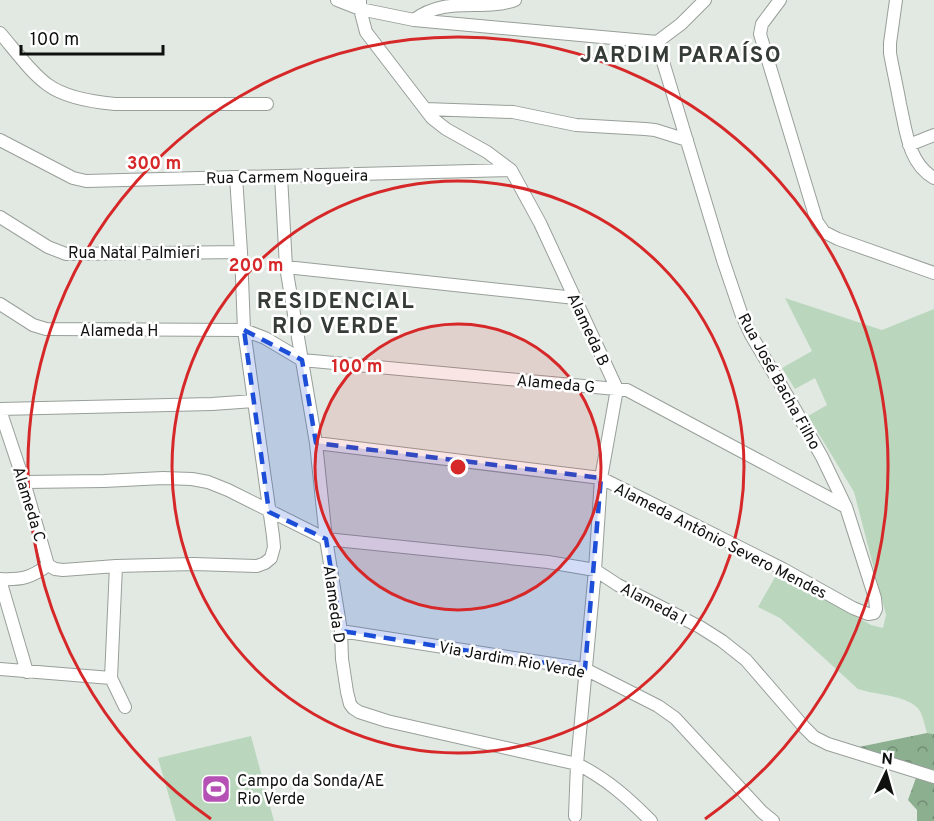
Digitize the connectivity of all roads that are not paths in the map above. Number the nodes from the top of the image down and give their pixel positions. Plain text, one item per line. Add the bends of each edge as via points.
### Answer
1 (337, 0) edge
2 (515, 0) edge
3 (705, 0) edge
4 (780, 0) edge
5 (896, 0) edge
6 (360, 5) edge
7 (414, 20) junction
8 (0, 33) edge
9 (657, 42) junction
10 (267, 104) dead end
11 (425, 110) junction
12 (934, 135) edge
13 (0, 140) edge
14 (687, 140) junction
15 (909, 145) junction
16 (511, 170) junction
17 (281, 176) junction
18 (236, 177) junction
19 (934, 178) edge
20 (0, 218) edge
21 (241, 252) junction
22 (286, 267) junction
23 (934, 273) edge
24 (575, 298) junction
25 (0, 304) edge
26 (244, 330) junction
27 (302, 360) junction
28 (616, 389) junction
29 (254, 401) junction
30 (0, 410) edge
31 (316, 443) junction
32 (601, 478) junction
33 (24, 482) junction
34 (846, 507) junction
35 (269, 512) junction
36 (326, 539) junction
37 (48, 565) junction
38 (116, 566) junction
39 (595, 570) junction
40 (0, 580) edge
41 (870, 580) joint
42 (341, 631) junction
43 (0, 669) edge
44 (585, 669) junction
45 (27, 672) junction
46 (111, 678) junction
47 (125, 707) dead end
48 (577, 764) junction
49 (934, 777) edge
50 (575, 816) dead end
51 (651, 821) edge
52 (773, 821) edge

1 - 6 street
2 - 7 street via 453,5 425,12
3 - 9 street
4 - 23 street via 762,24 760,34 817,222 824,232 838,239
5 - 15 street via 890,53
6 - 7 street
6 - 11 street via 366,32
7 - 9 street
8 - 10 street via 40,78 72,96 115,104
9 - 14 street, Rua José Bacha Filho
11 - 14 street via 513,112 576,125 655,130
11 - 16 street via 436,122
12 - 15 street
13 - 18 street, Rua Carmem Nogueira via 81,180
14 - 34 street, Rua José Bacha Filho via 747,327 822,457
15 - 19 street via 915,160
16 - 17 street, Rua Carmem Nogueira
16 - 24 street, Alameda B
17 - 18 street, Rua Carmem Nogueira
17 - 22 street, Alameda D
18 - 21 street
20 - 21 street, Rua Natal Palmieri via 66,254
21 - 26 street
22 - 24 street
22 - 27 street, Alameda D
24 - 28 street, Alameda B
25 - 26 street, Alameda H via 46,329
26 - 27 street, Alameda G
26 - 29 street
27 - 28 street, Alameda G
27 - 31 street, Alameda D
28 - 32 street
28 - 34 street, Alameda G via 635,392
29 - 30 street
29 - 35 street
30 - 33 street, Alameda C
31 - 32 street, Alameda Antônio Severo Mendes
31 - 36 street, Alameda D
32 - 39 street
32 - 41 street, Alameda Antônio Severo Mendes via 852,608 871,614 876,604
33 - 35 street, Alameda I via 192,479 228,490
33 - 37 street, Alameda C
34 - 41 street, Rua José Bacha Filho
35 - 36 street, Alameda I
35 - 38 street via 274,547 271,558 257,566
36 - 39 street, Alameda I via 549,561
36 - 42 street, Alameda D
37 - 38 street via 63,570
37 - 40 street via 25,578
38 - 46 street
39 - 44 street
39 - 49 street, Alameda I via 722,641 746,660 814,737
40 - 45 street
42 - 44 street, Via Jardim Rio Verde
42 - 48 street, Alameda D via 348,697 359,712
43 - 45 street
44 - 48 street
44 - 52 street, Via Jardim Rio Verde via 675,718
45 - 46 street
46 - 47 street
48 - 50 street
48 - 51 street, Alameda D via 614,786

